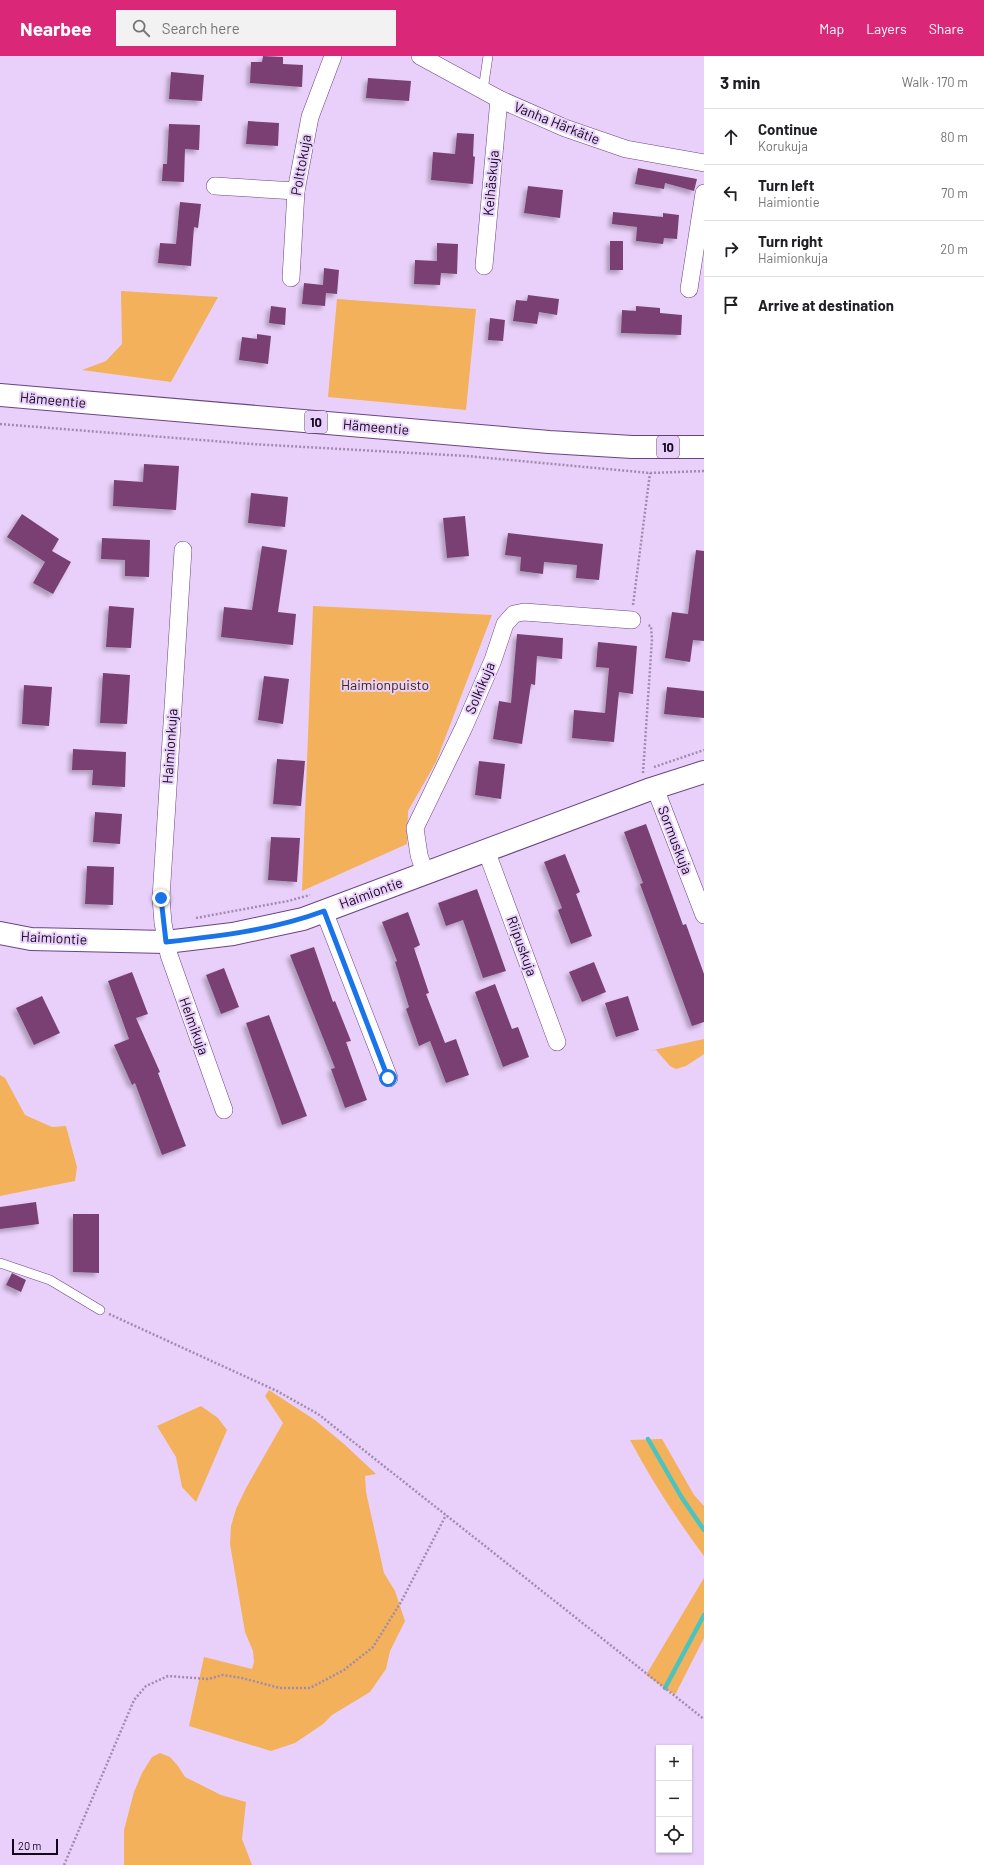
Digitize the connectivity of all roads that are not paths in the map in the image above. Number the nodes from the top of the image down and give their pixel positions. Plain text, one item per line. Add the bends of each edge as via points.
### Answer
1 (333, 56) edge
2 (420, 56) edge
3 (488, 56) edge
4 (483, 90) junction
5 (499, 99) junction
6 (704, 163) edge
7 (215, 186) dead end
8 (296, 191) junction
9 (704, 193) edge
10 (484, 266) dead end
11 (291, 278) dead end
12 (689, 289) dead end
13 (0, 396) edge
14 (704, 447) edge
15 (183, 550) dead end
16 (632, 620) dead end
17 (704, 772) edge
18 (648, 779) junction
19 (486, 850) junction
20 (425, 873) junction
21 (320, 902) junction
22 (704, 915) edge
23 (0, 933) edge
24 (166, 942) junction
25 (557, 1042) dead end
26 (388, 1078) dead end
27 (224, 1110) dead end
28 (0, 1263) edge
29 (100, 1310) road end

1 - 8 street, Polttokuja via 310,118
2 - 4 street, Vanha Härkätie
3 - 4 lane
4 - 5 street, Vanha Härkätie
5 - 6 street, Vanha Härkätie via 565,128 626,149
5 - 10 street, Keihäskuja
7 - 8 street
8 - 11 street, Polttokuja
9 - 12 street
13 - 14 main road, Hämeentie / 10 via 549,442 632,447
15 - 24 street, Haimionkuja via 161,898
16 - 20 street, Solkikuja via 524,612 514,614 505,624 464,727 415,828
17 - 18 main road, Haimiontie
18 - 19 main road, Haimiontie
18 - 22 street, Sormuskuja
19 - 20 main road, Haimiontie
19 - 25 street, Riipuskuja
20 - 21 main road, Haimiontie
21 - 24 main road, Haimiontie via 302,919 232,934
21 - 26 street
23 - 24 main road, Haimiontie via 31,939
24 - 27 street, Helmikuja
28 - 29 lane via 50,1280

